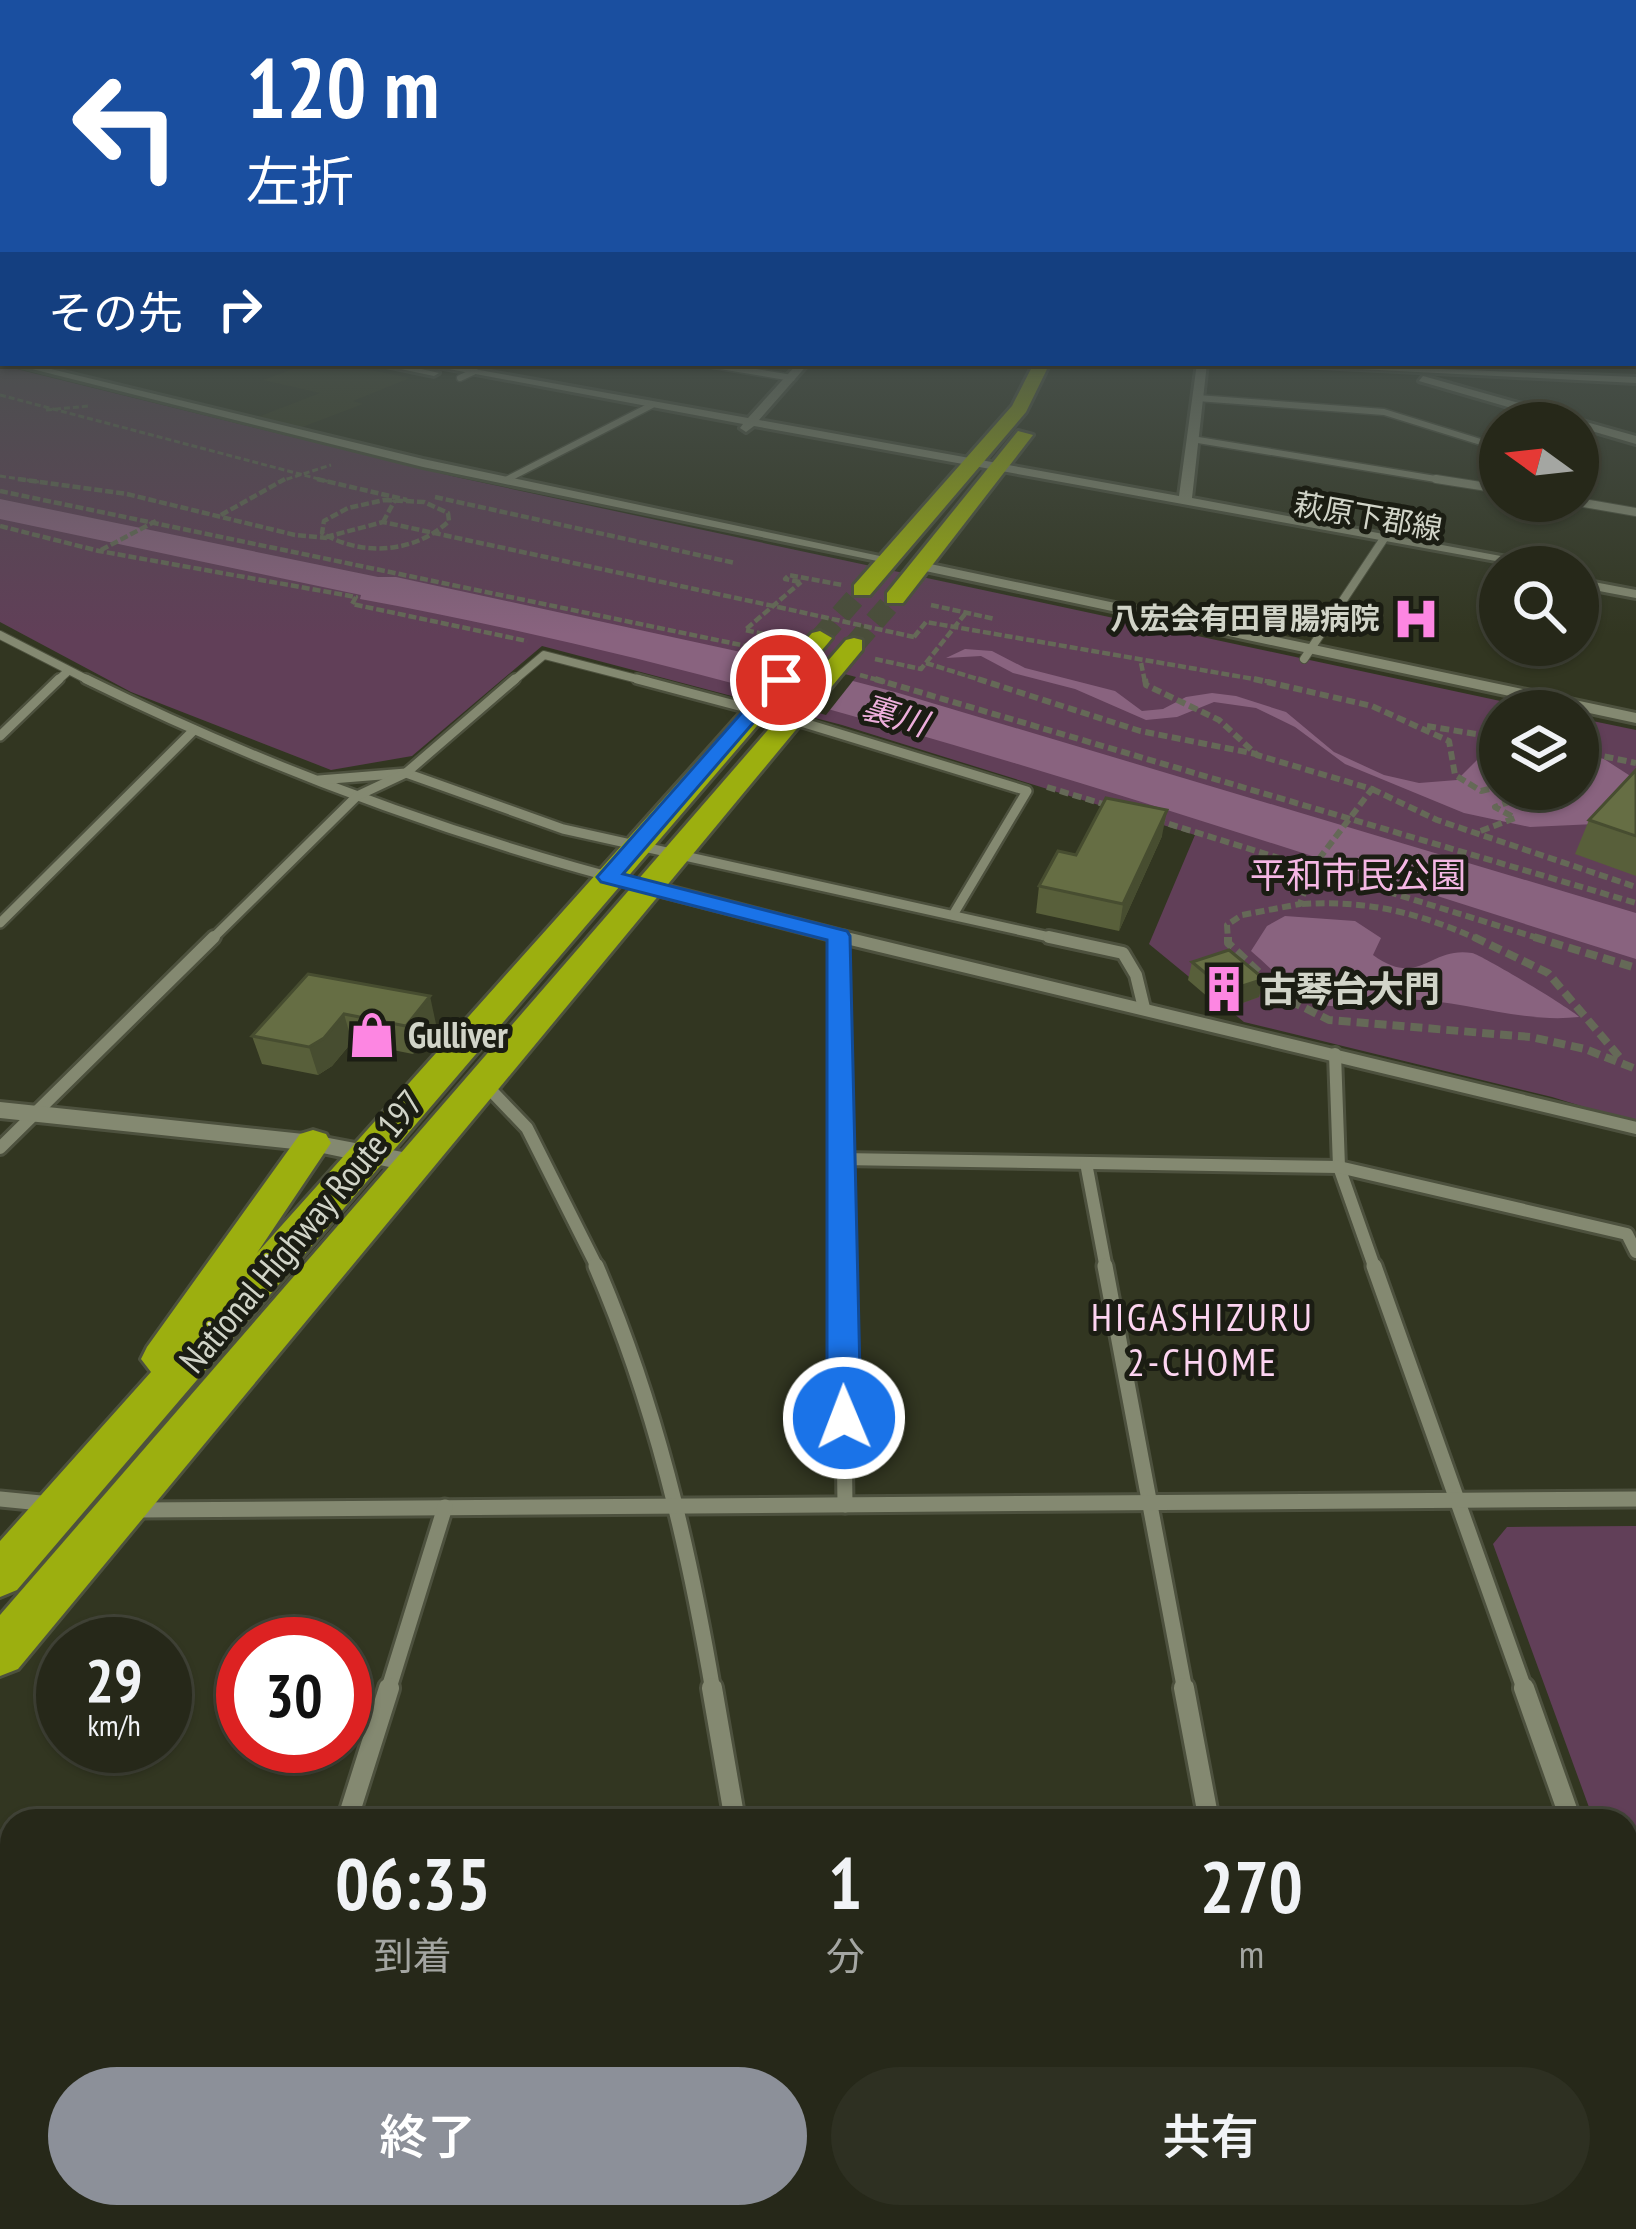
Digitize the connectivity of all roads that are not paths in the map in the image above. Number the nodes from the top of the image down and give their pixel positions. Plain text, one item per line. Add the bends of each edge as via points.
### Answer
1 (268, 427) edge
2 (609, 427) edge
3 (754, 427) edge
4 (1004, 427) edge
5 (1030, 427) edge
6 (1193, 427) edge
7 (1432, 427) edge
8 (1599, 431) edge
9 (1192, 439) junction
10 (1636, 440) edge
11 (1479, 441) edge
12 (968, 466) junction
13 (996, 472) junction
14 (506, 480) junction
15 (1479, 485) edge
16 (1185, 501) junction
17 (1599, 506) edge
18 (1636, 512) edge
19 (1382, 542) junction
20 (1479, 556) edge
21 (887, 559) junction
22 (1479, 564) edge
23 (921, 566) junction
24 (1599, 576) edge
25 (1636, 582) edge
26 (1599, 587) edge
27 (853, 588) tunnel mouth
28 (1636, 594) edge
29 (896, 598) tunnel mouth
30 (0, 634) edge
31 (820, 638) tunnel mouth
32 (861, 651) tunnel mouth
33 (1307, 654) junction
34 (68, 671) junction
35 (778, 709) junction
36 (1636, 718) edge
37 (194, 730) junction
38 (1, 734) edge
39 (406, 773) junction
40 (319, 780) junction
41 (357, 796) junction
42 (636, 845) junction
43 (677, 854) junction
44 (609, 877) junction
45 (649, 886) junction
46 (953, 916) junction
47 (0, 922) edge
48 (838, 936) junction
49 (1144, 1008) junction
50 (1335, 1054) junction
51 (483, 1082) junction
52 (0, 1110) edge
53 (32, 1112) junction
54 (1636, 1128) edge
55 (313, 1144) junction
56 (0, 1148) edge
57 (370, 1152) junction
58 (840, 1159) junction
59 (413, 1163) junction
60 (1086, 1163) junction
61 (1339, 1167) junction
62 (1636, 1252) edge
63 (0, 1499) edge
64 (1636, 1499) edge
65 (1458, 1501) junction
66 (1150, 1503) junction
67 (845, 1505) junction
68 (677, 1506) junction
69 (90, 1507) junction
70 (445, 1508) junction
71 (0, 1575) edge
72 (0, 1652) edge
73 (351, 1809) edge
74 (733, 1809) edge
75 (1207, 1809) edge
76 (1567, 1809) edge

1 - 14 street
2 - 14 street
3 - 12 street, 萩原下郡線
4 - 12 highway
5 - 13 highway
6 - 9 street
7 - 11 street
8 - 10 street
9 - 15 street
9 - 16 street
12 - 13 street, 萩原下郡線
12 - 21 highway
13 - 16 street, 萩原下郡線
13 - 19 street, 萩原下郡線
13 - 23 highway
14 - 21 street
16 - 19 street, 萩原下郡線
17 - 18 street
19 - 20 street, 萩原下郡線
19 - 22 street, 萩原下郡線
19 - 33 street
21 - 27 highway
23 - 29 highway
23 - 33 street
24 - 25 street
26 - 28 street
30 - 34 street
31 - 35 highway, National Highway Route 197 via 790,658
32 - 35 highway, National Highway Route 197 via 843,672
33 - 36 street
34 - 37 street
34 - 38 street
35 - 39 street via 544,656
35 - 42 highway, National Highway Route 197
35 - 43 highway, National Highway Route 197
35 - 46 street via 1027,791
37 - 40 street
37 - 47 street
39 - 40 street
39 - 41 street
39 - 42 street via 563,829
40 - 41 street
41 - 44 street via 529,858
41 - 53 street
42 - 43 street
42 - 44 highway, National Highway Route 197
43 - 45 highway, National Highway Route 197
43 - 46 street
44 - 45 street
44 - 57 highway, National Highway Route 197
45 - 48 street
45 - 51 highway, National Highway Route 197
46 - 49 street via 1123,953
48 - 49 street
48 - 58 street
49 - 50 street
50 - 54 street
50 - 61 street
51 - 59 highway, National Highway Route 197
51 - 68 street via 510,1099 590,1247
52 - 53 street
53 - 55 street
53 - 56 street
55 - 57 street
55 - 69 highway
57 - 59 street
57 - 69 highway, National Highway Route 197
58 - 60 street
58 - 67 street
59 - 69 highway, National Highway Route 197
60 - 61 street
60 - 66 street
61 - 62 street via 1627,1234
61 - 65 street
63 - 69 street
64 - 65 street
65 - 66 street
65 - 76 street
66 - 67 street
66 - 75 street
67 - 68 street
68 - 70 street
68 - 74 street
69 - 70 street
69 - 71 highway, National Highway Route 197
69 - 72 highway, National Highway Route 197
70 - 73 street

